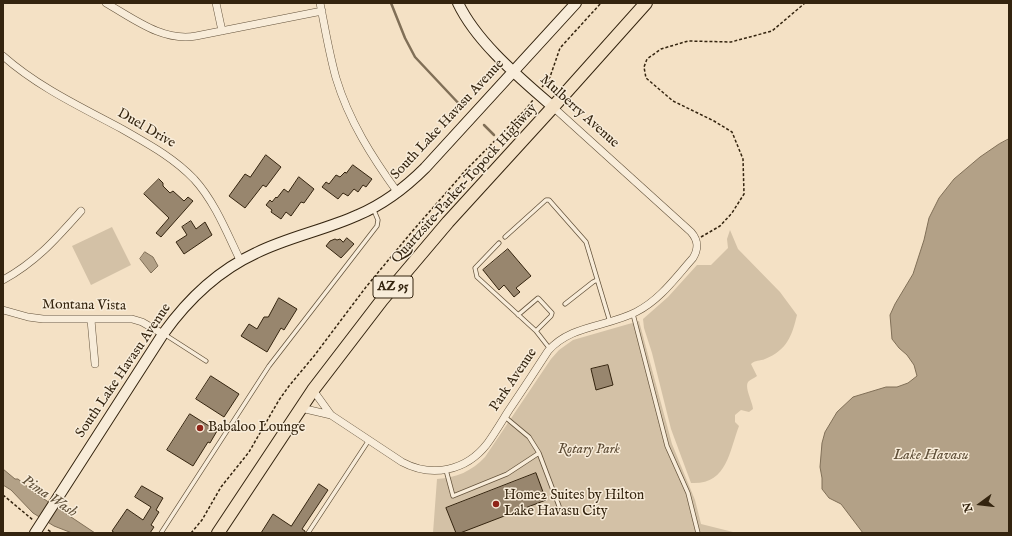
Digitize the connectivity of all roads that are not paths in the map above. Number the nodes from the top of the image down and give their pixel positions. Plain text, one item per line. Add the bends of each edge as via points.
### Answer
1 (106, 3) edge
2 (216, 3) edge
3 (320, 3) edge
4 (458, 3) edge
5 (576, 3) edge
6 (646, 3) edge
7 (322, 11) junction
8 (222, 31) junction
9 (3, 56) edge
10 (513, 72) junction
11 (553, 107) junction
12 (398, 192) junction
13 (373, 208) junction
14 (81, 212) dead end
15 (505, 237) dead end
16 (696, 240) joint
17 (499, 243) dead end
18 (240, 260) junction
19 (3, 280) edge
20 (598, 280) junction
21 (565, 304) dead end
22 (3, 310) edge
23 (633, 314) junction
24 (518, 315) junction
25 (91, 320) junction
26 (610, 322) junction
27 (536, 331) junction
28 (163, 334) junction
29 (550, 349) junction
30 (206, 361) dead end
31 (95, 364) dead end
32 (313, 390) junction
33 (301, 408) junction
34 (331, 415) junction
35 (505, 417) junction
36 (369, 440) junction
37 (539, 453) junction
38 (446, 470) junction
39 (559, 506) dead end
40 (35, 533) edge
41 (161, 533) edge
42 (218, 533) edge
43 (308, 533) edge
44 (698, 533) edge

1 - 8 street via 158,32 172,36 191,37
2 - 8 street
3 - 7 street
4 - 10 main road, Mulberry Avenue via 473,27
5 - 10 main road, South Lake Havasu Avenue
6 - 11 highway, Quartzsite–Parker–Topock Highway / AZ 95
7 - 8 street
7 - 12 street via 336,77 352,120 374,159
9 - 18 street, Duel Drive via 55,93 158,149 177,163 195,180 209,199
10 - 11 main road, Mulberry Avenue
10 - 12 main road, South Lake Havasu Avenue via 425,168
11 - 16 street, Mulberry Avenue via 691,232
11 - 32 highway, Quartzsite–Parker–Topock Highway / AZ 95 via 448,222 382,300
12 - 13 main road, South Lake Havasu Avenue
13 - 18 main road, South Lake Havasu Avenue
13 - 41 lane via 378,220 377,226 269,366
14 - 19 street via 39,256
15 - 20 lane via 549,200 586,242
16 - 23 street, Park Avenue via 697,248 693,258 658,297
17 - 24 lane via 475,268 477,277
18 - 28 main road, South Lake Havasu Avenue via 197,293
20 - 21 lane
20 - 26 lane
22 - 25 street, Montana Vista via 43,319
23 - 26 street, Park Avenue
23 - 44 lane via 668,446 688,493
24 - 27 lane
24 - 27 lane via 538,298 552,313
25 - 28 street, Montana Vista via 132,319
25 - 31 street
26 - 29 street, Park Avenue via 570,334
27 - 29 lane
28 - 30 lane
28 - 40 main road, South Lake Havasu Avenue via 56,501 38,520
29 - 35 street, Park Avenue
32 - 33 highway, AZ 95
32 - 34 street, Park Avenue
33 - 34 street, Park Avenue
33 - 42 highway, AZ 95
34 - 36 street, Park Avenue
35 - 37 lane via 529,437
35 - 38 street, Park Avenue via 477,454 462,464
36 - 38 street, Park Avenue via 413,468 427,471
36 - 43 lane
37 - 38 lane via 507,474 453,496
37 - 39 lane

